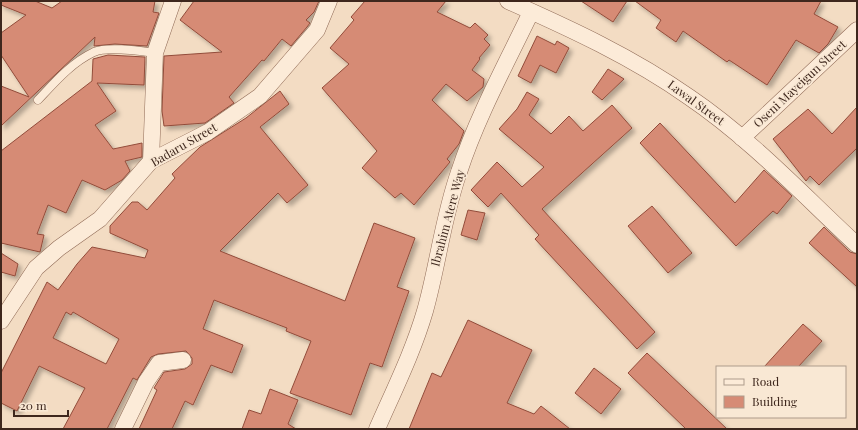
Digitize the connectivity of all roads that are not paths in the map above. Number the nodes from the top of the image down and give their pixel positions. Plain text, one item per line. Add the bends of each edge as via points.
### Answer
1 (173, 1) edge
2 (330, 1) edge
3 (508, 1) edge
4 (531, 12) junction
5 (857, 30) edge
6 (155, 53) junction
7 (38, 100) dead end
8 (742, 138) junction
9 (151, 161) junction
10 (857, 245) edge
11 (1, 321) edge
12 (183, 360) dead end
13 (123, 429) edge
14 (377, 429) edge

1 - 6 street
2 - 9 street, Badaru Street via 317,30 260,96 208,132
3 - 4 street, Lawal Street
4 - 8 street, Lawal Street via 583,34 640,65 690,97
4 - 14 street, Ibrahim Atere Way via 458,172 425,310 410,354
5 - 8 street, Oseni Mayeigun Street
6 - 7 lane via 124,50 95,52 70,66
6 - 9 street
8 - 10 street, Lawal Street
9 - 11 street, Badaru Street via 100,219 58,248 36,268
12 - 13 street via 159,363 146,382

